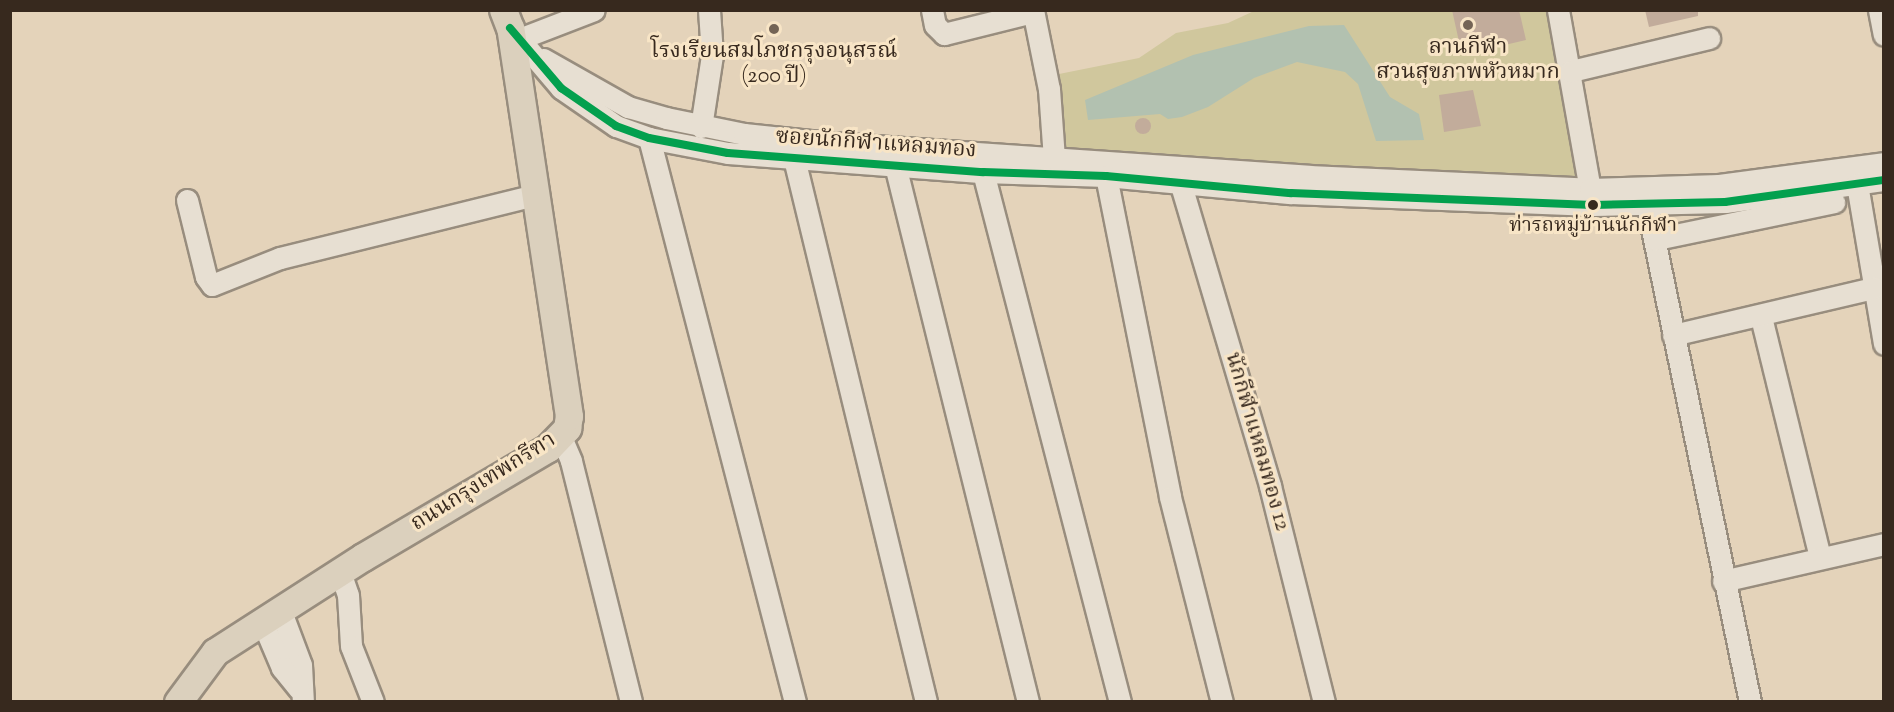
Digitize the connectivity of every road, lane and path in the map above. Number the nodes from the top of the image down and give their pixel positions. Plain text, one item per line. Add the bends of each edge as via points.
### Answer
1 (594, 10) edge
2 (709, 10) edge
3 (932, 10) edge
4 (1558, 10) edge
5 (1879, 10) edge
6 (1033, 11) edge
7 (516, 33) edge
8 (1884, 35) edge
9 (1709, 38) dead end
10 (1571, 71) junction
11 (701, 127) junction
12 (649, 138) junction
13 (792, 149) junction
14 (1054, 159) junction
15 (1884, 163) edge
16 (896, 165) junction
17 (984, 172) junction
18 (1106, 176) junction
19 (1884, 180) edge
20 (1857, 184) junction
21 (1181, 185) junction
22 (535, 195) junction
23 (1592, 197) junction
24 (187, 200) dead end
25 (1833, 202) dead end
26 (1647, 205) junction
27 (1656, 240) junction
28 (1874, 288) junction
29 (1761, 317) junction
30 (1672, 335) junction
31 (1884, 344) edge
32 (561, 437) junction
33 (1884, 544) edge
34 (1820, 558) junction
35 (340, 572) junction
36 (1723, 581) junction
37 (271, 615) junction
38 (301, 695) edge
39 (178, 702) edge
40 (373, 702) edge
41 (631, 702) edge
42 (795, 702) edge
43 (926, 702) edge
44 (1028, 702) edge
45 (1120, 702) edge
46 (1221, 702) edge
47 (1324, 702) edge
48 (1750, 702) edge

1 - 7 street
2 - 11 street via 712,55
3 - 6 street via 935,25 944,34
4 - 10 street
5 - 8 street
6 - 14 street via 1047,80
7 - 11 street, ซอยนักกีฬาแหลมทอง via 628,107
7 - 12 street, ซอยนักกีฬาแหลมทอง via 561,88 584,107 616,126
7 - 22 main road, ถนนกรุงเทพกรีฑา
9 - 10 street
10 - 23 street
11 - 13 street, ซอยนักกีฬาแหลมทอง
12 - 13 street, ซอยนักกีฬาแหลมทอง via 728,153
12 - 42 street
13 - 14 street, ซอยนักกีฬาแหลมทอง
13 - 16 street, ซอยนักกีฬาแหลมทอง
13 - 43 street
14 - 23 street, ซอยนักกีฬาแหลมทอง
15 - 23 street, ซอยนักกีฬาแหลมทอง via 1719,186
16 - 17 street, ซอยนักกีฬาแหลมทอง
16 - 44 street
17 - 18 street, ซอยนักกีฬาแหลมทอง
17 - 45 street
18 - 21 street, ซอยนักกีฬาแหลมทอง
18 - 46 street via 1170,497
19 - 20 street, ซอยนักกีฬาแหลมทอง
20 - 26 street, ซอยนักกีฬาแหลมทอง via 1761,199
20 - 28 street
21 - 23 street, ซอยนักกีฬาแหลมทอง via 1291,193
21 - 47 street, นักกีฬาแหลมทอง 12 via 1270,486
22 - 24 street via 280,258 212,285 206,277
22 - 32 main road, ถนนกรุงเทพกรีฑา via 569,416
23 - 26 street, ซอยนักกีฬาแหลมทอง
25 - 27 street
26 - 27 street
27 - 30 street
28 - 29 street
28 - 31 street
29 - 30 street
29 - 34 street
30 - 36 street
32 - 35 main road, ถนนกรุงเทพกรีฑา
32 - 41 street via 571,461
33 - 34 street
34 - 36 street
35 - 37 main road, ถนนกรุงเทพกรีฑา
35 - 40 street via 348,595 351,646
36 - 48 street
37 - 38 street via 282,668
37 - 39 main road, ถนนกรุงเทพกรีฑา via 215,652

